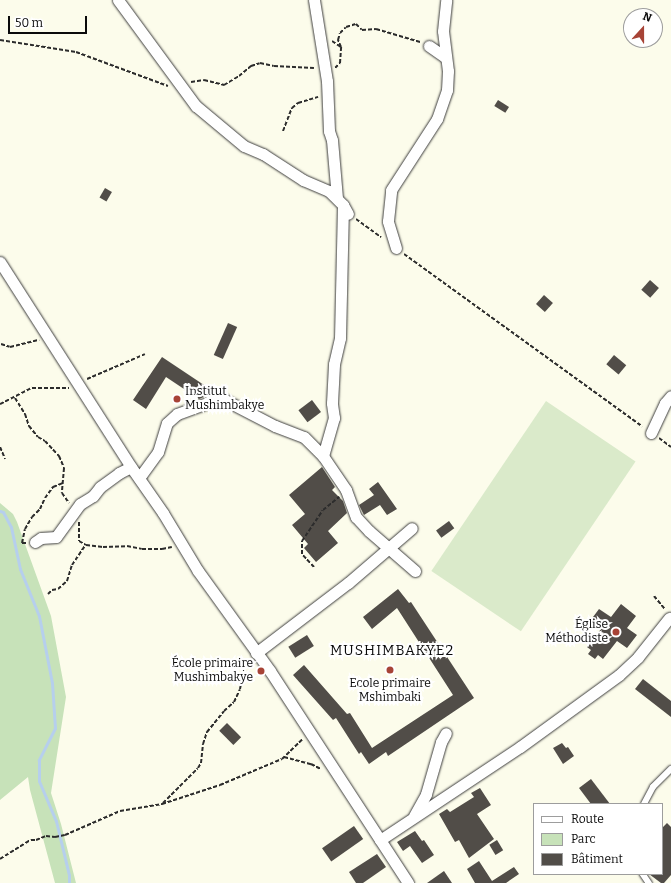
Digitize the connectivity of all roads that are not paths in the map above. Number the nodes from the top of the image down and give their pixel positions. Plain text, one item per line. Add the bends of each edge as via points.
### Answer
1 (118, 0) edge
2 (314, 0) edge
3 (446, 0) edge
4 (429, 46) road end
5 (445, 57) junction
6 (343, 206) junction
7 (396, 248) road end
8 (0, 262) edge
9 (671, 396) edge
10 (651, 433) road end
11 (323, 456) junction
12 (131, 467) junction
13 (138, 478) junction
14 (412, 528) dead end
15 (35, 542) dead end
16 (389, 548) junction
17 (415, 571) dead end
18 (668, 618) road end
19 (257, 654) junction
20 (446, 733) dead end
21 (671, 769) edge
22 (645, 803) edge
23 (413, 818) junction
24 (380, 840) junction
25 (408, 883) edge

1 - 6 street via 196,106 244,146 263,154 296,176 329,191
2 - 6 street via 326,75 329,131
3 - 5 street via 443,30
4 - 5 street
5 - 7 street via 448,79 440,110 391,190 388,221
6 - 11 street via 340,338 334,364 332,403 334,418
8 - 12 street
9 - 10 street
11 - 13 street via 304,437 275,426 221,398 177,414 167,423 158,452
11 - 16 street via 346,490 356,517
12 - 13 street
12 - 15 street via 119,473 80,504 62,525 56,537 41,538
13 - 19 street via 198,571
14 - 16 street
16 - 17 street
16 - 19 street
18 - 23 street via 638,657 620,675 520,747
19 - 24 street
20 - 23 street via 426,794
21 - 22 lane via 653,787
23 - 24 street
24 - 25 street

